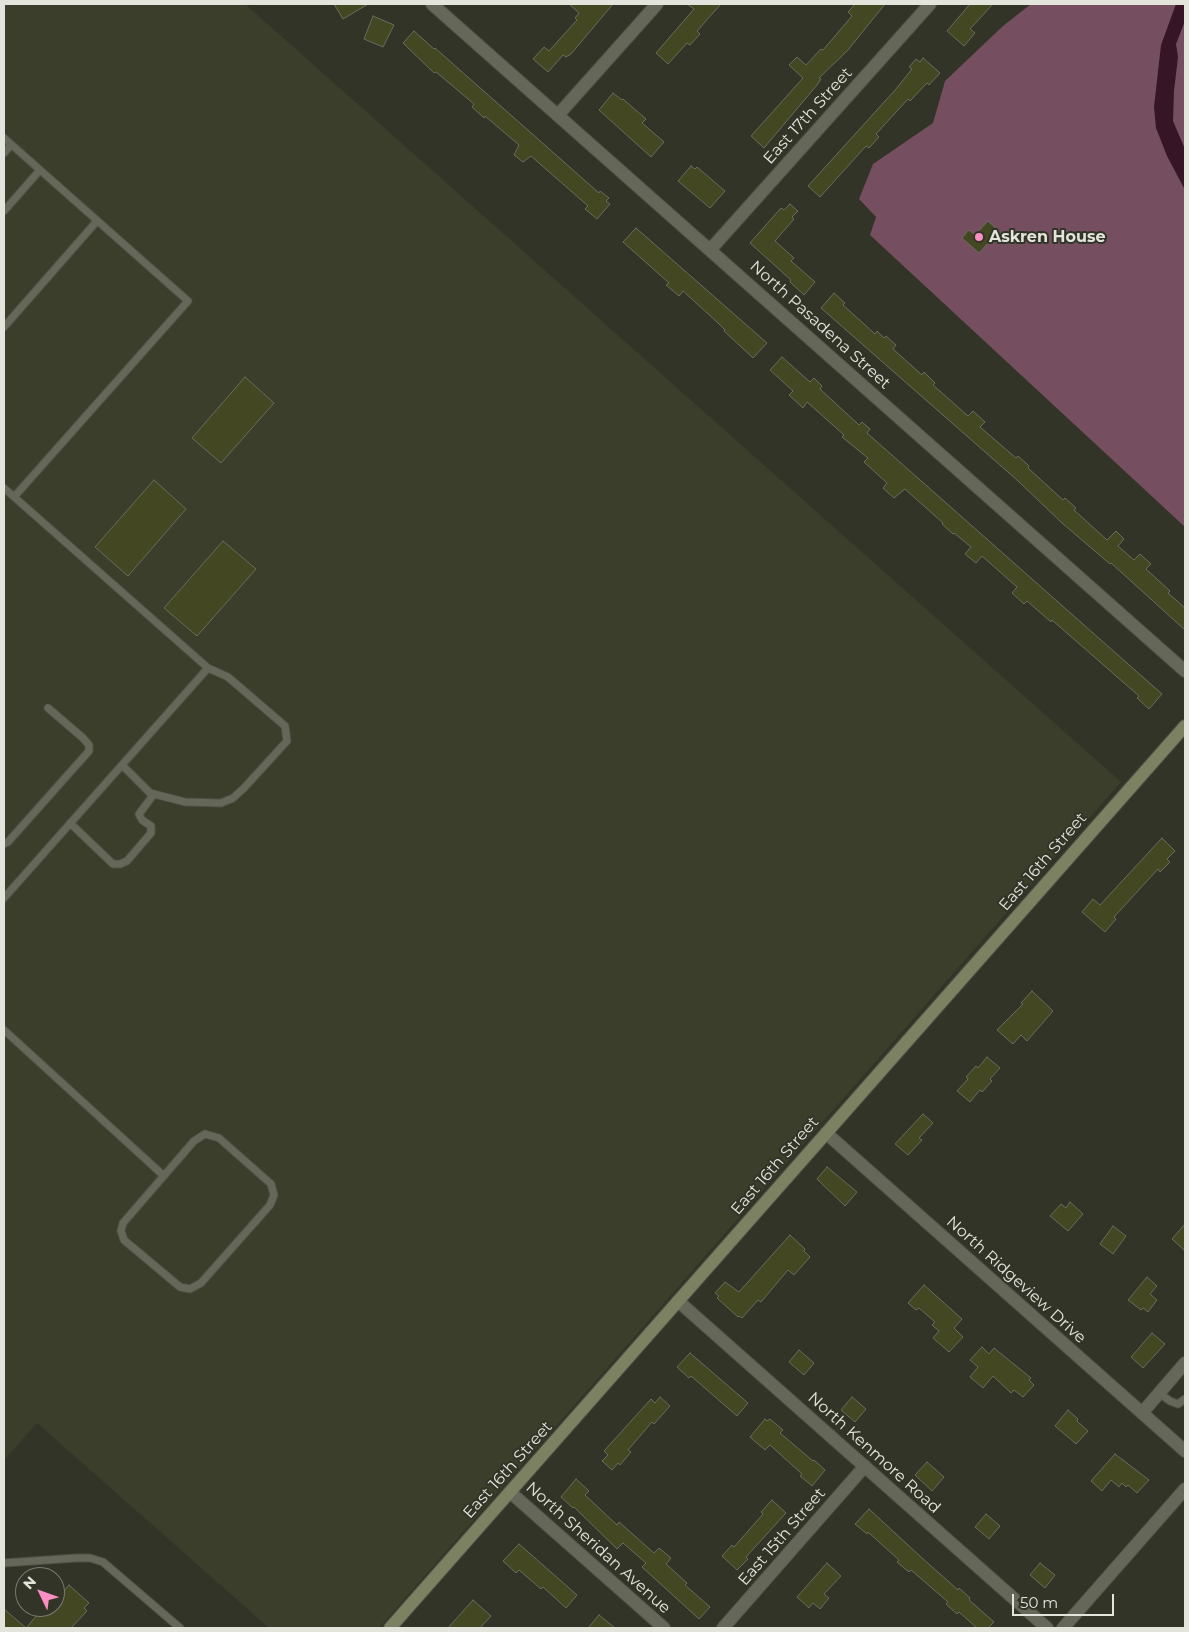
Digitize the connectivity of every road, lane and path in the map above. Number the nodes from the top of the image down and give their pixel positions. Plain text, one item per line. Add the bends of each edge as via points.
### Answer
1 (432, 4) edge
2 (657, 4) edge
3 (930, 4) edge
4 (558, 115) junction
5 (4, 138) edge
6 (11, 144) junction
7 (4, 153) edge
8 (40, 170) junction
9 (4, 211) edge
10 (96, 221) junction
11 (710, 250) junction
12 (4, 327) edge
13 (4, 488) edge
14 (14, 497) junction
15 (208, 668) junction
16 (1185, 671) edge
17 (48, 708) dead end
18 (1185, 726) edge
19 (122, 765) junction
20 (154, 794) junction
21 (70, 823) junction
22 (4, 844) edge
23 (4, 898) edge
24 (4, 1030) edge
25 (826, 1133) junction
26 (164, 1176) junction
27 (678, 1301) junction
28 (1185, 1363) edge
29 (1159, 1393) junction
30 (1185, 1399) edge
31 (1142, 1413) junction
32 (1185, 1451) edge
33 (865, 1466) junction
34 (1185, 1489) edge
35 (510, 1492) junction
36 (4, 1563) edge
37 (180, 1628) edge
38 (390, 1628) edge
39 (664, 1628) edge
40 (723, 1628) edge
41 (1047, 1628) edge
42 (1062, 1628) edge

1 - 4 street, North Pasadena Street
2 - 4 street
3 - 11 street, East 17th Street
4 - 11 street, North Pasadena Street
5 - 6 lane
6 - 7 lane
6 - 8 lane
8 - 9 lane
8 - 10 lane
10 - 12 lane
10 - 14 lane via 188,301
11 - 16 street, North Pasadena Street
13 - 14 lane
14 - 15 lane
15 - 19 lane
15 - 20 lane via 228,677 285,726 287,741 233,798 221,803 185,802
17 - 22 lane via 83,738 89,750
18 - 25 street, East 16th Street
19 - 20 lane
19 - 21 lane
20 - 21 lane via 140,814 142,820 151,826 151,833 127,861 120,864 113,864
21 - 23 lane
24 - 26 lane
25 - 27 street, East 16th Street
25 - 31 street, North Ridgeview Drive
26 - 26 lane via 194,1141 205,1134 219,1138 271,1184 274,1195 270,1205 201,1284 190,1288 180,1287 124,1240 121,1231 124,1223
27 - 33 street, North Kenmore Road
27 - 35 street, East 16th Street
28 - 29 street
29 - 30 lane via 1178,1404
29 - 31 street
31 - 32 street, North Ridgeview Drive
33 - 40 street, East 15th Street
33 - 41 street, North Kenmore Road
34 - 42 street
35 - 38 street, East 16th Street
35 - 39 street, North Sheridan Avenue
36 - 37 lane via 76,1558 103,1562

